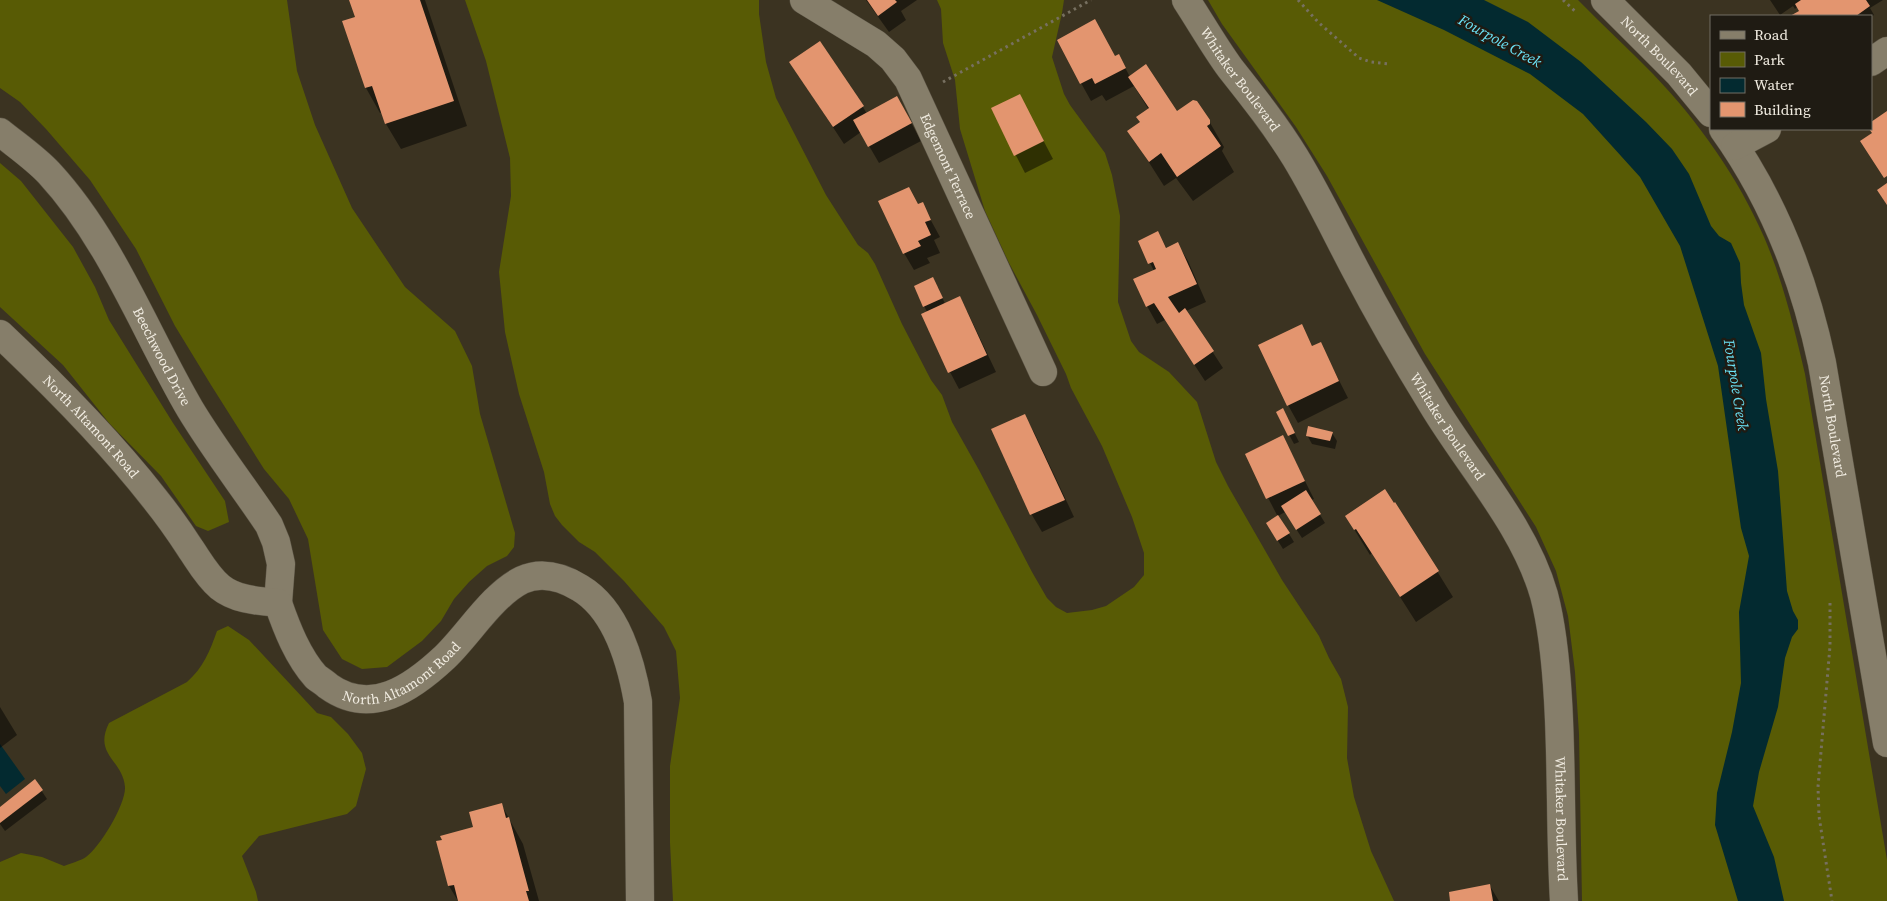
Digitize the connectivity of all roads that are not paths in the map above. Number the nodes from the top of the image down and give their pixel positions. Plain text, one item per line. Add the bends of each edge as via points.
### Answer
1 (804, 0) edge
2 (1186, 0) edge
3 (1605, 0) edge
4 (1887, 51) edge
5 (1872, 61) edge
6 (1710, 112) edge
7 (1761, 130) edge
8 (0, 132) edge
9 (1729, 137) edge
10 (0, 334) edge
11 (1044, 372) dead end
12 (278, 603) junction
13 (1887, 743) edge
14 (640, 901) edge
15 (1564, 901) edge

1 - 11 street, Edgemont Terrace via 876,44 908,79
2 - 15 street, Whitaker Boulevard via 1296,158 1400,353 1514,526 1531,561 1544,594 1556,671
3 - 6 street, North Boulevard via 1679,74
4 - 5 street
7 - 9 street
8 - 12 street, Beechwood Drive via 48,172 74,202 192,412 269,525 281,564
9 - 13 street, North Boulevard via 1776,220 1813,318
10 - 12 street, North Altamont Road via 124,460 221,588 256,601
12 - 14 street, North Altamont Road via 295,644 317,678 352,698 370,700 388,696 414,683 445,657 507,590 522,580 552,576 588,592 606,613 623,643 633,672 638,702

